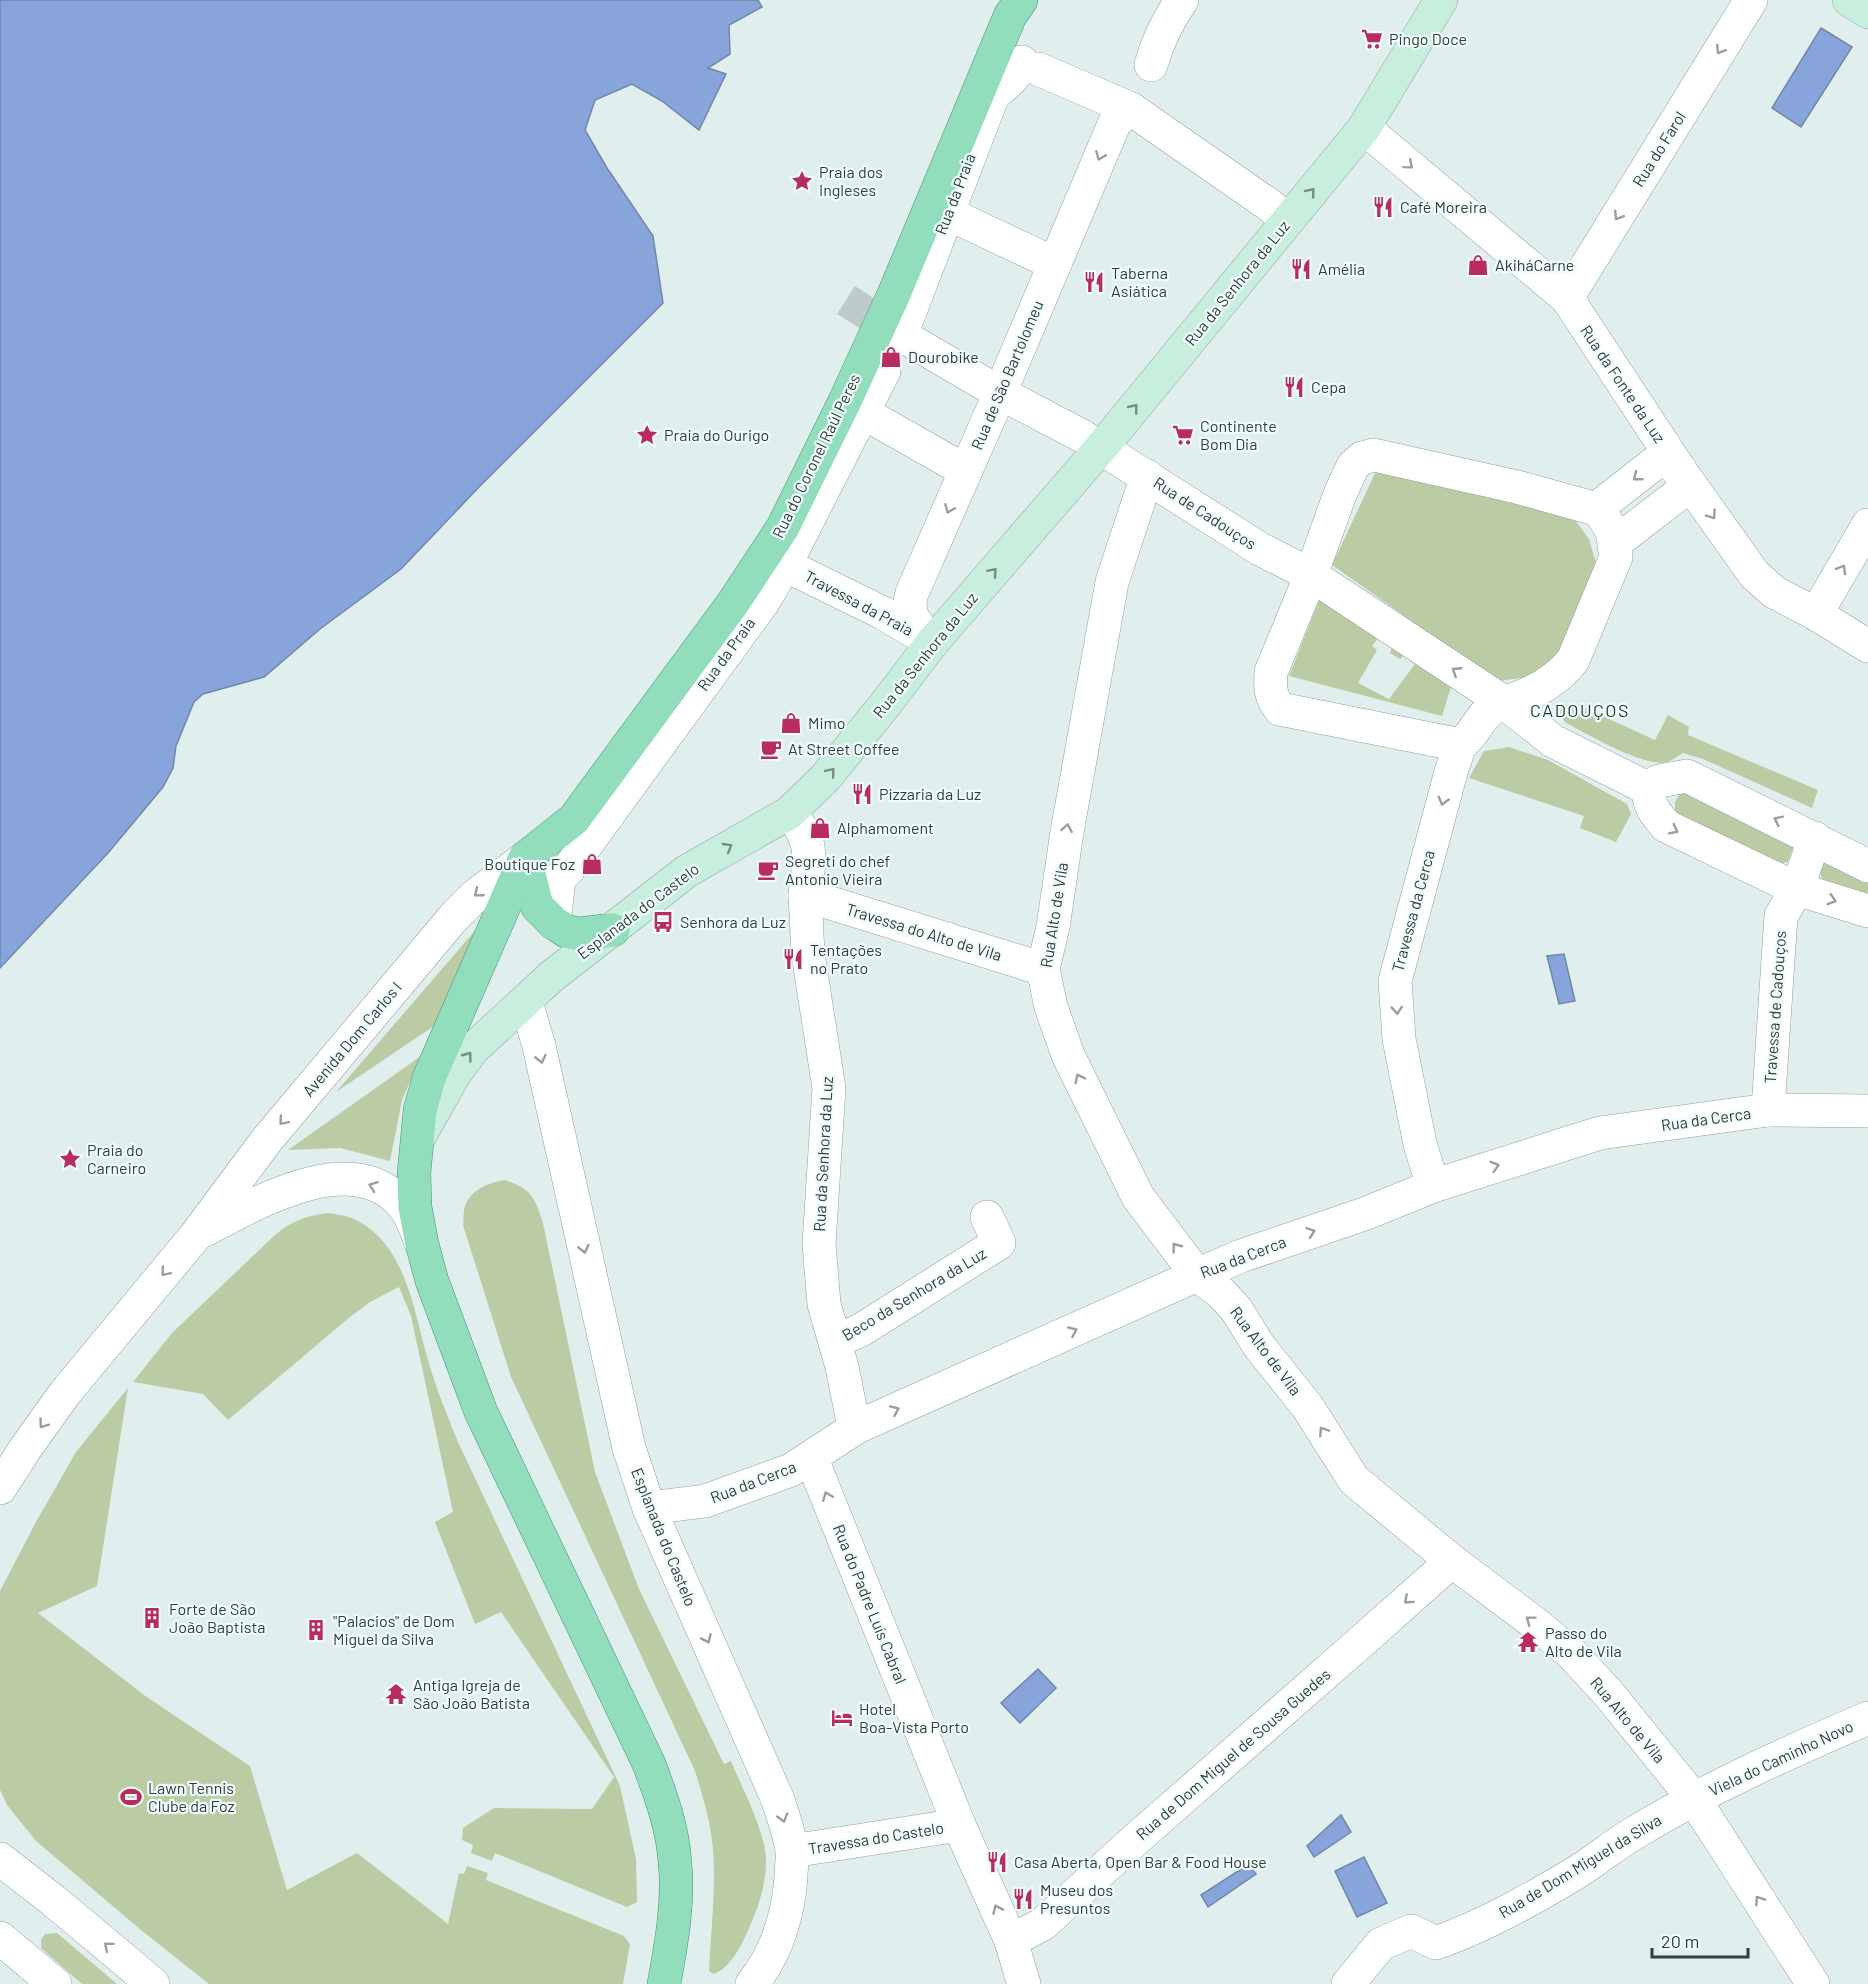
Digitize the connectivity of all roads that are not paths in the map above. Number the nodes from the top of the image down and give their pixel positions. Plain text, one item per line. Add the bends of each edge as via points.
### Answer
1 (1021, 0) edge
2 (1182, 0) edge
3 (1442, 0) edge
4 (1750, 0) edge
5 (1849, 0) edge
6 (1868, 12) edge
7 (1151, 65) dead end
8 (1131, 109) junction
9 (1364, 128) junction
10 (947, 213) junction
11 (1287, 221) junction
12 (1054, 264) junction
13 (1567, 298) junction
14 (904, 336) joint
15 (884, 371) tunnel mouth
16 (1000, 393) junction
17 (862, 412) junction
18 (1092, 442) junction
19 (1680, 470) junction
20 (966, 471) junction
21 (1147, 477) junction
22 (1596, 508) junction
23 (1868, 525) edge
24 (1615, 543) junction
25 (785, 565) junction
26 (1311, 575) junction
27 (1816, 614) junction
28 (932, 643) junction
29 (1868, 646) edge
30 (1505, 702) junction
31 (1460, 745) junction
32 (1649, 789) junction
33 (789, 813) junction
34 (1815, 838) junction
35 (525, 858) junction
36 (1868, 866) edge
37 (1797, 889) junction
38 (805, 896) junction
39 (1868, 911) edge
40 (554, 923) junction
41 (613, 930) junction
42 (1043, 969) junction
43 (526, 1002) junction
44 (1768, 1110) junction
45 (1868, 1111) edge
46 (416, 1142) junction
47 (1433, 1186) junction
48 (987, 1217) dead end
49 (196, 1235) junction
50 (422, 1244) junction
51 (1197, 1275) junction
52 (835, 1341) junction
53 (857, 1427) junction
54 (811, 1457) junction
55 (0, 1488) edge
56 (649, 1508) junction
57 (1452, 1561) junction
58 (1868, 1718) edge
59 (1694, 1800) junction
60 (959, 1825) junction
61 (792, 1851) junction
62 (0, 1859) edge
63 (0, 1938) edge
64 (1011, 1941) junction
65 (55, 1984) edge
66 (153, 1984) edge
67 (664, 1984) edge
68 (752, 1984) edge
69 (1024, 1984) edge
70 (1348, 1984) edge
71 (1813, 1984) edge

1 - 35 main road, Rua do Coronel Raúl Peres via 1010,16 894,294 783,527 733,603 574,819
2 - 7 street via 1167,20
3 - 9 street, Rua da Senhora da Luz
4 -> 13 street, Rua do Farol
5 - 6 street
8 - 10 street, Rua da Praia via 1030,66 1019,71 993,95
8 - 11 street
8 -> 12 street, Rua de São Bartolomeu via 1115,122
11 -> 9 street, Rua da Senhora da Luz
9 -> 13 street, Rua da Fonte da Luz
10 - 12 street
10 - 14 street, Rua da Praia
18 -> 11 street, Rua da Senhora da Luz
12 - 16 street, Rua de São Bartolomeu
13 - 19 street, Rua da Fonte da Luz
14 - 16 street, Rua de Cadouços
15 - 17 street, Rua da Praia
16 - 18 street, Rua de Cadouços
16 - 20 street, Rua de São Bartolomeu
17 - 20 street
17 - 25 street, Rua da Praia
18 - 21 street, Rua de Cadouços
28 -> 18 street, Rua da Senhora da Luz
19 -> 22 street via 1666,461 1656,462
19 - 24 street via 1684,490
19 -> 27 street, Rua da Fonte da Luz via 1754,574 1774,592
20 -> 28 street, Rua de São Bartolomeu via 908,606
21 - 26 street, Rua de Cadouços via 1260,549
42 -> 21 street, Rua Alto de Vila via 1112,582
22 - 24 street via 1608,523
22 - 26 street via 1374,455 1353,466
27 -> 23 street
24 - 30 street via 1616,557 1573,660 1549,684
25 - 28 street, Travessa da Praia via 883,613
25 - 40 street, Rua da Praia via 702,689 559,879
30 -> 26 street, Rua de Cadouços
26 - 31 street via 1271,672 1270,690 1280,709
27 - 29 street, Rua da Fonte da Luz
33 -> 28 street, Rua da Senhora da Luz via 826,777
30 - 31 street via 1486,714 1469,739
30 - 32 street, Rua de Cadouços via 1553,741
31 -> 47 street, Travessa da Cerca via 1395,981 1399,1039 1420,1144
34 -> 32 street via 1687,776 1659,781
32 -> 37 street via 1647,799 1666,826
33 - 38 street, Rua da Senhora da Luz via 808,846
41 -> 33 street, Esplanada do Castelo via 687,871
34 - 36 street
34 - 37 street, Travessa de Cadouços
35 - 40 main road via 537,906
35 - 46 main road, Esplanada do Castelo via 429,1078
35 -> 49 street, Avenida Dom Carlos I via 454,917 266,1141
37 -> 39 street
37 - 44 street, Travessa de Cadouços via 1781,916
38 - 42 street, Travessa do Alto de Vila
38 - 52 street, Rua da Senhora da Luz via 808,954 829,1088 819,1244 824,1304
40 - 41 main road via 578,934
41 - 43 street, Esplanada do Castelo via 552,976
51 -> 42 street, Rua Alto de Vila via 1138,1197 1068,1054 1051,1007
46 -> 43 street, Esplanada do Castelo via 472,1050
43 -> 56 street, Esplanada do Castelo via 629,1449
44 - 45 street, Rua da Cerca
47 -> 44 street, Rua da Cerca via 1600,1133
46 - 50 main road, Esplanada do Castelo via 415,1208
51 -> 47 street, Rua da Cerca
48 - 52 street, Beco da Senhora da Luz via 999,1243 861,1330
50 -> 49 street, Avenida Dom Carlos I via 412,1219 390,1193 346,1180 307,1183 263,1199
49 -> 55 street, Avenida Dom Carlos I via 65,1393
50 - 67 main road, Esplanada do Castelo via 481,1412 649,1764 665,1807 675,1864 672,1939
53 -> 51 street, Rua da Cerca
57 -> 51 street, Rua Alto de Vila via 1354,1480 1307,1406 1259,1346 1236,1309
52 - 53 street, Rua da Senhora da Luz
53 - 54 street, Rua da Cerca
54 - 56 street, Rua da Cerca via 791,1470 705,1501
60 -> 54 street, Rua do Padre Luís Cabral
56 -> 61 street, Esplanada do Castelo via 778,1800
59 -> 57 street, Rua Alto de Vila via 1572,1654
57 -> 64 street, Rua de Dom Miguel de Sousa Guedes via 1044,1924
58 - 59 street, Viela do Caminho Novo
59 - 70 street, Rua de Dom Miguel da Silva via 1574,1874 1469,1931 1436,1943 1411,1931 1381,1944
71 -> 59 street, Rua Alto de Vila
60 - 61 street, Travessa do Castelo
64 -> 60 street, Rua do Padre Luís Cabral
61 - 68 street, Esplanada do Castelo via 785,1921 777,1945
66 -> 62 street
63 - 65 street
64 - 69 street, Rua do Padre Luís Cabral

